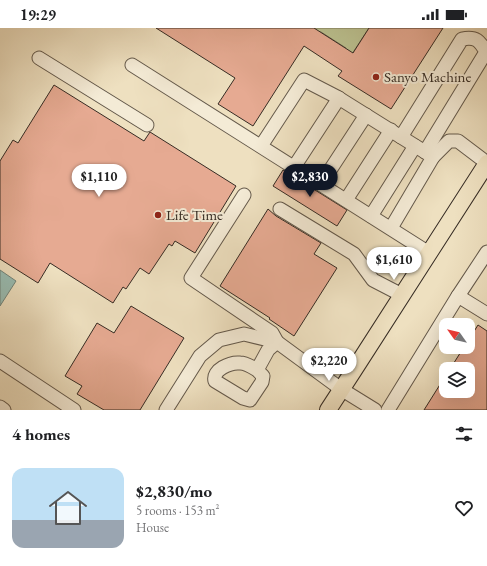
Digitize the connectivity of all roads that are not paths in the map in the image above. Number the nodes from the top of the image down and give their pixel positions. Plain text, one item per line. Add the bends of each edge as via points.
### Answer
1 (39, 58) dead end
2 (132, 65) dead end
3 (339, 98) junction
4 (366, 115) junction
5 (147, 125) dead end
6 (396, 134) junction
7 (261, 146) junction
8 (424, 152) junction
9 (487, 163) edge
10 (294, 167) junction
11 (321, 184) junction
12 (244, 195) dead end
13 (346, 200) junction
14 (280, 209) dead end
15 (371, 216) junction
16 (390, 228) junction
17 (487, 252) edge
18 (429, 253) junction
19 (402, 295) junction
20 (458, 296) junction
21 (487, 314) edge
22 (277, 342) junction
23 (0, 361) edge
24 (257, 370) dead end
25 (341, 389) junction
26 (0, 407) edge
27 (4, 410) edge
28 (74, 410) edge
29 (166, 410) edge
30 (328, 410) edge
31 (375, 410) edge
32 (388, 410) edge

1 - 5 lane
2 - 7 lane
3 - 4 lane
3 - 7 lane via 304,80
3 - 10 lane
4 - 6 lane
4 - 11 lane
6 - 8 lane
6 - 8 lane via 462,39 470,37 480,42 486,52
6 - 13 lane
7 - 10 lane
8 - 9 lane via 449,141 458,141
8 - 15 lane
8 - 16 lane
9 - 18 main road
10 - 11 lane
11 - 13 lane
12 - 22 lane via 191,278 272,333
13 - 15 lane
14 - 19 lane via 354,254 373,280
15 - 16 lane
16 - 18 lane
17 - 20 lane
18 - 19 main road
19 - 25 main road
20 - 21 lane
20 - 32 lane
22 - 24 lane via 268,350
22 - 25 lane
22 - 29 lane via 244,334 219,340 200,356
23 - 28 lane
25 - 30 main road
25 - 31 lane
26 - 27 lane

